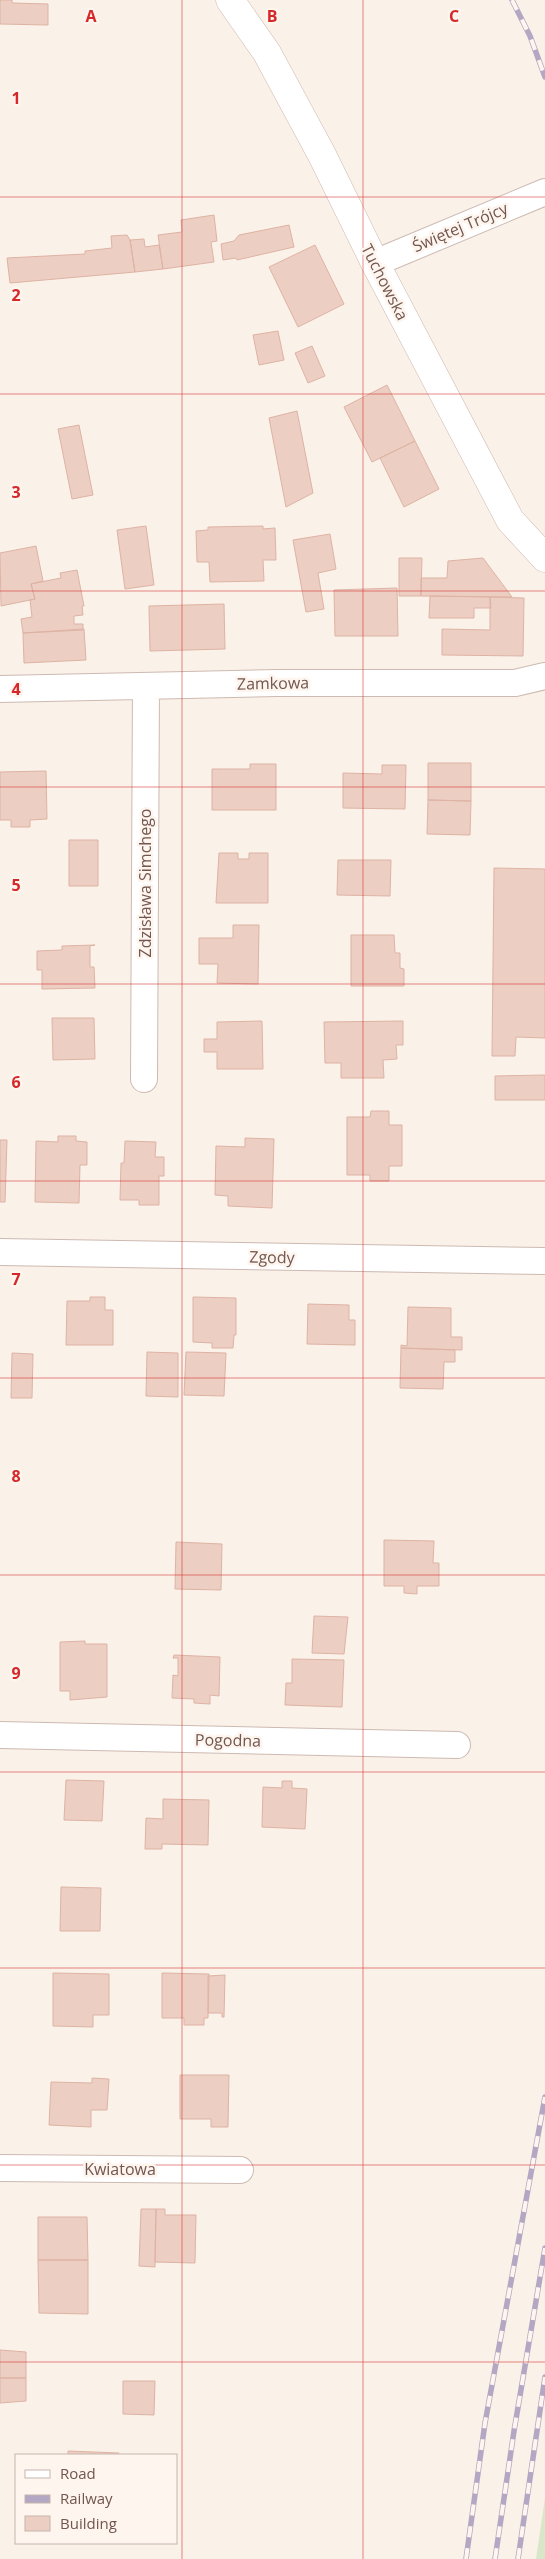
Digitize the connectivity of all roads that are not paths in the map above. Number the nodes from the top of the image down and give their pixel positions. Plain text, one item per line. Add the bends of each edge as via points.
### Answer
1 (230, 0) edge
2 (545, 192) edge
3 (375, 263) junction
4 (545, 558) edge
5 (545, 676) edge
6 (146, 686) junction
7 (0, 689) edge
8 (144, 1079) dead end
9 (0, 1252) edge
10 (545, 1261) edge
11 (0, 1735) edge
12 (457, 1745) dead end
13 (0, 2168) edge
14 (240, 2170) dead end

1 - 3 street, Tuchowska via 267,53
2 - 3 street, Świętej Trójcy
3 - 4 street, Tuchowska via 510,520
5 - 6 street, Zamkowa via 515,682
6 - 7 street, Zamkowa
6 - 8 street, Zdzisława Simchego
9 - 10 street, Zgody
11 - 12 street, Pogodna
13 - 14 street, Kwiatowa

